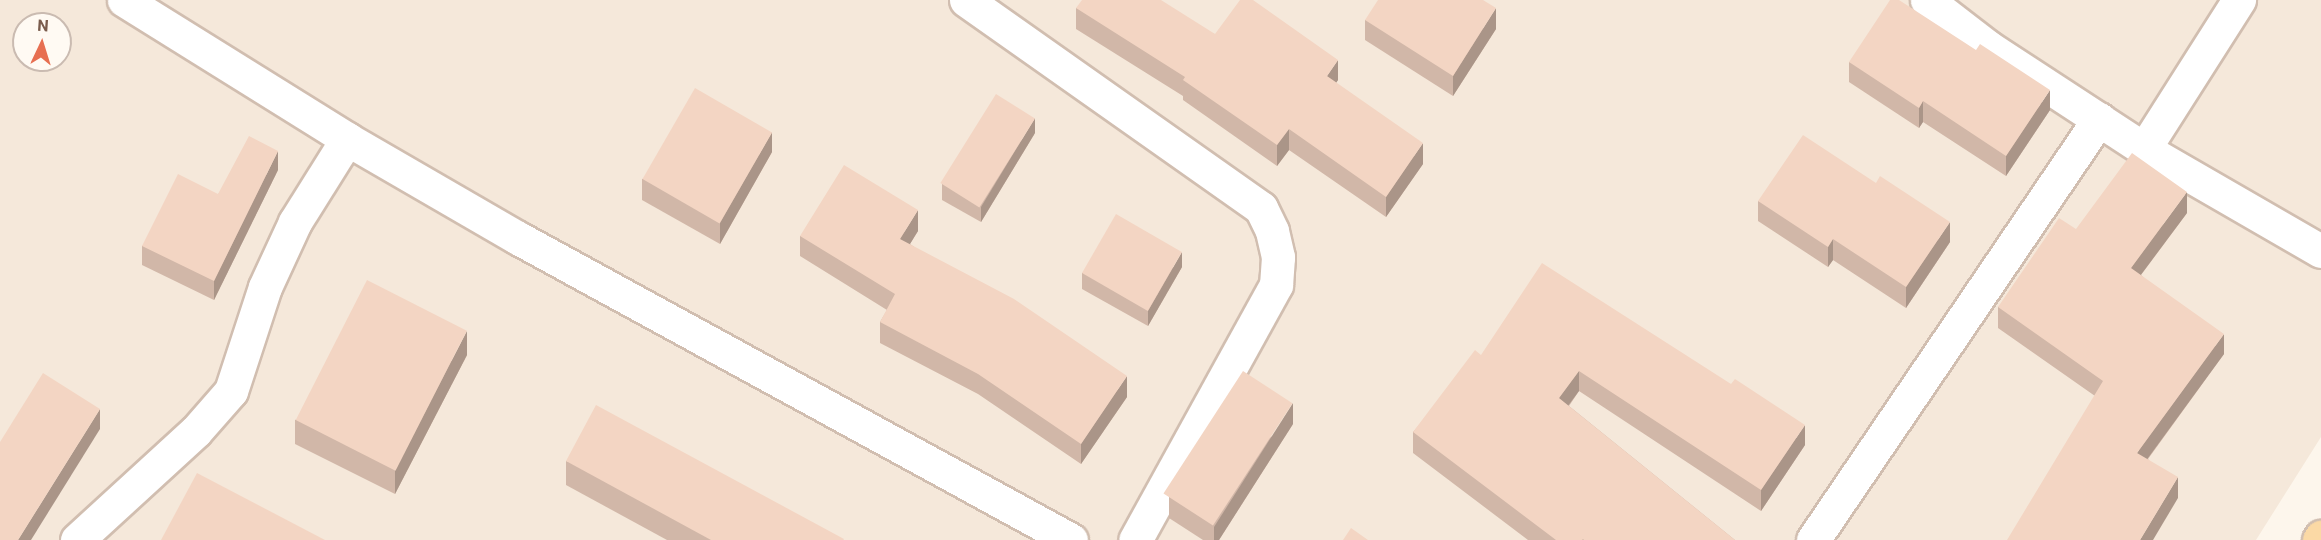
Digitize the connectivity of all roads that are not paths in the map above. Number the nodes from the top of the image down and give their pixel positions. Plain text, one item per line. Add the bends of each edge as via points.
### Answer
1 (124, 0) edge
2 (966, 0) edge
3 (1927, 0) edge
4 (2239, 0) edge
5 (2098, 119) junction
6 (347, 139) junction
7 (2144, 149) junction
8 (2321, 251) edge
9 (77, 540) edge
10 (1071, 540) edge
11 (1135, 540) edge
12 (1813, 540) edge

1 - 6 street
2 - 11 street via 1261,208 1272,231 1278,257 1276,285
3 - 5 street via 1988,47
4 - 7 street
5 - 7 street
5 - 12 street
6 - 9 street via 295,222 265,287 231,391 196,431
6 - 10 street via 518,238
7 - 8 street

